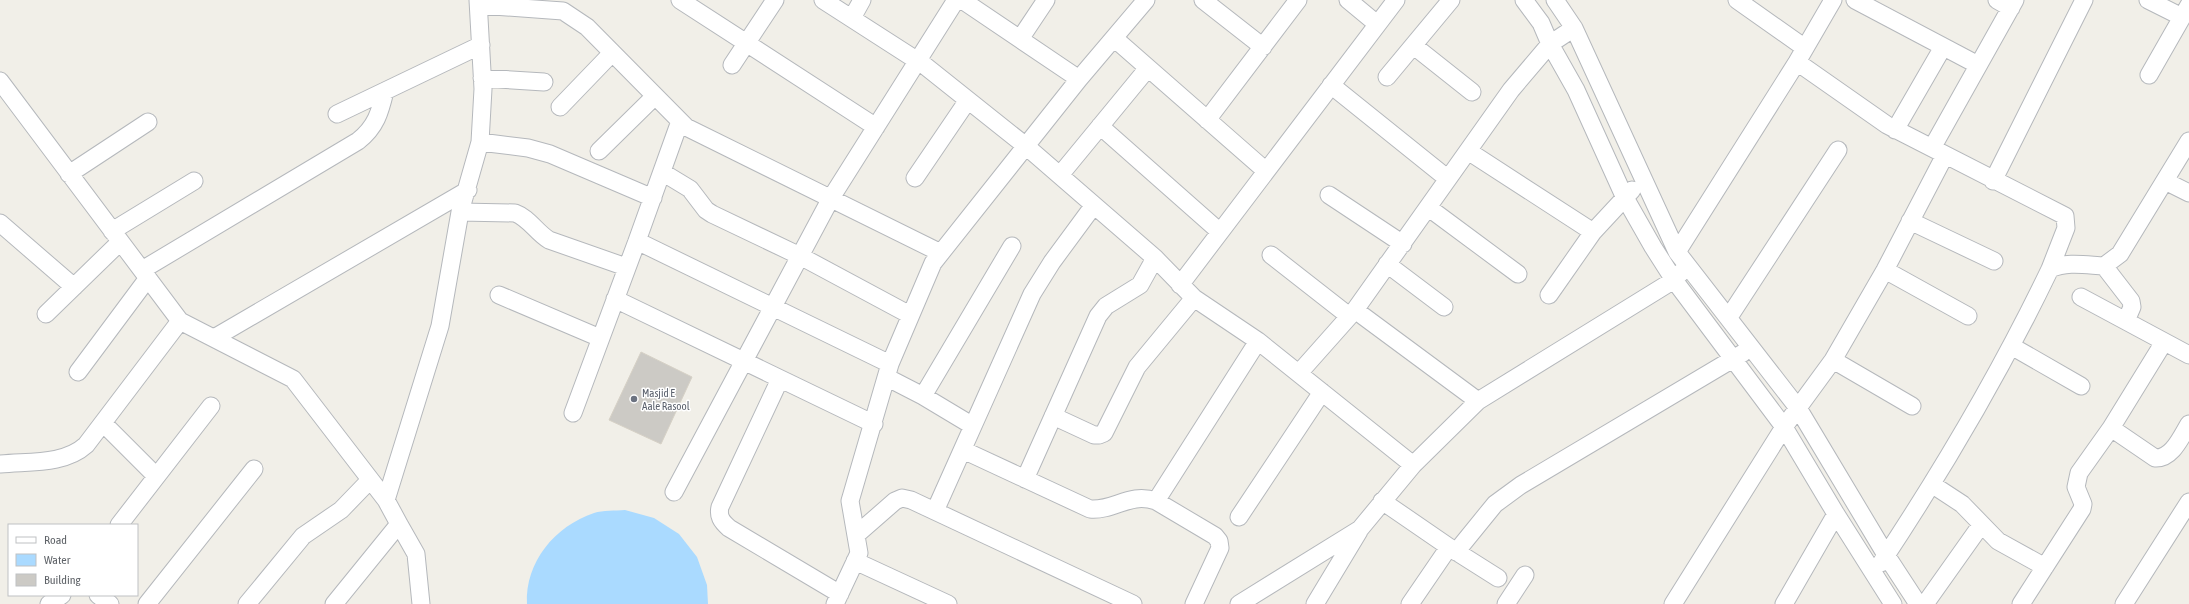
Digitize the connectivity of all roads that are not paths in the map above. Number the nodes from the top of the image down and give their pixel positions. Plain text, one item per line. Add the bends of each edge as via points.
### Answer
1 (680, 0) edge
2 (774, 0) edge
3 (824, 0) edge
4 (862, 0) edge
5 (956, 0) edge
6 (962, 0) edge
7 (1046, 0) edge
8 (1146, 0) edge
9 (1203, 0) edge
10 (1298, 0) edge
11 (1348, 0) edge
12 (1396, 0) edge
13 (1451, 0) edge
14 (1524, 0) edge
15 (1555, 0) edge
16 (1737, 0) edge
17 (1833, 0) edge
18 (1855, 0) edge
19 (2084, 0) edge
20 (2148, 0) edge
21 (478, 2) edge
22 (2008, 3) edge
23 (564, 5) edge
24 (2185, 11) edge
25 (852, 18) junction
26 (1377, 24) junction
27 (1574, 28) junction
28 (1114, 38) junction
29 (1020, 39) junction
30 (746, 43) junction
31 (1550, 44) junction
32 (481, 45) junction
33 (1414, 46) junction
34 (1263, 47) junction
35 (1943, 47) junction
36 (612, 53) junction
37 (1801, 55) junction
38 (918, 61) junction
39 (732, 65) dead end
40 (1978, 65) junction
41 (1148, 68) junction
42 (2149, 75) dead end
43 (1387, 77) dead end
44 (482, 78) junction
45 (1079, 79) junction
46 (0, 82) edge
47 (544, 82) dead end
48 (1330, 86) junction
49 (385, 91) junction
50 (1472, 92) dead end
51 (655, 96) junction
52 (968, 100) junction
53 (560, 107) dead end
54 (337, 114) dead end
55 (1207, 120) junction
56 (680, 121) junction
57 (148, 122) dead end
58 (1100, 126) junction
59 (876, 127) junction
60 (1895, 130) junction
61 (480, 142) junction
62 (2189, 142) edge
63 (1027, 147) junction
64 (1838, 150) dead end
65 (599, 151) dead end
66 (1468, 151) junction
67 (1938, 152) junction
68 (1266, 171) junction
69 (662, 172) junction
70 (69, 174) junction
71 (1060, 176) junction
72 (915, 178) dead end
73 (1448, 178) junction
74 (194, 181) dead end
75 (1643, 181) junction
76 (1993, 181) junction
77 (2165, 181) junction
78 (468, 190) junction
79 (2189, 194) edge
80 (1329, 195) dead end
81 (1624, 196) junction
82 (653, 198) junction
83 (830, 198) junction
84 (1094, 205) junction
85 (1429, 208) junction
86 (460, 212) junction
87 (1910, 221) junction
88 (0, 223) edge
89 (1220, 232) junction
90 (1593, 232) junction
91 (116, 237) junction
92 (637, 241) junction
93 (1403, 244) junction
94 (1012, 246) dead end
95 (1677, 252) junction
96 (941, 253) junction
97 (1271, 255) dead end
98 (800, 256) junction
99 (1155, 258) junction
100 (1994, 261) dead end
101 (1387, 264) junction
102 (1687, 266) junction
103 (2104, 266) junction
104 (626, 267) junction
105 (2050, 269) junction
106 (1885, 270) junction
107 (145, 274) junction
108 (1518, 274) dead end
109 (1674, 280) junction
110 (1180, 285) junction
111 (74, 287) junction
112 (499, 295) dead end
113 (1549, 295) dead end
114 (2081, 297) dead end
115 (1194, 298) junction
116 (615, 299) junction
117 (772, 306) junction
118 (1444, 307) dead end
119 (1352, 313) junction
120 (46, 314) dead end
121 (910, 315) junction
122 (1968, 316) dead end
123 (1729, 317) junction
124 (180, 321) junction
125 (2126, 321) junction
126 (214, 338) junction
127 (600, 338) junction
128 (1258, 341) junction
129 (2164, 342) junction
130 (1752, 347) junction
131 (2013, 347) junction
132 (2187, 350) edge
133 (1734, 360) junction
134 (1833, 360) junction
135 (743, 361) junction
136 (889, 371) junction
137 (78, 372) dead end
138 (1299, 373) junction
139 (780, 379) junction
140 (2081, 386) dead end
141 (1322, 392) junction
142 (923, 396) junction
143 (1478, 401) junction
144 (211, 406) dead end
145 (1912, 406) dead end
146 (1798, 408) junction
147 (573, 413) dead end
148 (1053, 416) junction
149 (103, 422) junction
150 (874, 424) junction
151 (2189, 424) edge
152 (973, 426) junction
153 (1784, 427) junction
154 (2111, 428) junction
155 (962, 450) junction
156 (0, 464) edge
157 (1413, 465) junction
158 (254, 469) dead end
159 (156, 476) junction
160 (1025, 479) junction
161 (370, 480) junction
162 (1933, 485) junction
163 (674, 492) dead end
164 (386, 500) junction
165 (1156, 501) junction
166 (1382, 501) junction
167 (2189, 502) edge
168 (935, 511) junction
169 (1836, 514) junction
170 (1239, 518) dead end
171 (120, 524) edge
172 (399, 524) junction
173 (1981, 525) junction
174 (1360, 529) junction
175 (856, 535) junction
176 (1452, 549) junction
177 (1886, 555) junction
178 (855, 561) junction
179 (2045, 567) junction
180 (1873, 574) junction
181 (1525, 575) dead end
182 (1498, 578) dead end
183 (61, 596) edge
184 (99, 596) edge
185 (837, 599) edge
186 (49, 604) edge
187 (110, 604) edge
188 (147, 604) edge
189 (248, 604) edge
190 (334, 604) edge
191 (421, 604) edge
192 (948, 604) edge
193 (1133, 604) edge
194 (1194, 604) edge
195 (1239, 604) edge
196 (1315, 604) edge
197 (1410, 604) edge
198 (1506, 604) edge
199 (1673, 604) edge
200 (1784, 604) edge
201 (1893, 604) edge
202 (1918, 604) edge
203 (1925, 604) edge
204 (2021, 604) edge
205 (2124, 604) edge

1 - 30 street
2 - 30 street
3 - 25 street
4 - 25 street
5 - 38 street
6 - 29 street
7 - 29 street
8 - 28 street
9 - 34 street
10 - 34 street
11 - 26 street
12 - 26 street
13 - 33 street
14 - 31 street via 1541,23
15 - 27 street
16 - 37 street
17 - 37 street
18 - 35 street
19 - 76 street
20 - 24 street
21 - 23 street
21 - 32 street
22 - 40 street
23 - 36 street
24 - 42 street
25 - 38 street
26 - 48 street
27 - 31 street
27 - 75 street
28 - 41 street
28 - 45 street
29 - 45 street
30 - 39 street
30 - 59 street
31 - 66 street via 1494,113
31 - 81 street via 1576,90
32 - 44 street
32 - 49 street
33 - 43 street
33 - 50 street
34 - 55 street
35 - 40 street
35 - 60 street
36 - 51 street
36 - 53 street
37 - 60 street
37 - 95 street
38 - 52 street
38 - 59 street
40 - 67 street
41 - 55 street
41 - 58 street
44 - 47 street
44 - 61 street
45 - 63 street
46 - 70 street
48 - 68 street
48 - 73 street
49 - 54 street
49 - 107 street via 378,118 358,141
51 - 56 street
51 - 65 street
52 - 63 street
52 - 72 street
55 - 68 street
56 - 69 street
56 - 83 street via 686,127
57 - 70 street
58 - 71 street
58 - 89 street
59 - 83 street
60 - 67 street
61 - 78 street
61 - 82 street via 528,148 550,154
62 - 77 street
63 - 71 street
63 - 96 street
64 - 123 street
66 - 73 street
66 - 90 street
67 - 76 street
67 - 87 street
68 - 89 street
69 - 82 street
69 - 98 street via 690,189 712,214
70 - 91 street
71 - 84 street
73 - 85 street
74 - 91 street
75 - 81 street
75 - 95 street
76 - 105 street via 2065,216 2066,228
77 - 79 street
77 - 103 street via 2120,254
78 - 86 street
78 - 126 street
80 - 93 street
81 - 90 street
81 - 109 street
82 - 92 street
83 - 96 street
83 - 98 street
84 - 99 street
84 - 152 street via 1032,294
85 - 93 street
85 - 108 street
86 - 104 street via 515,213 523,216 550,240
86 - 164 street via 440,326
87 - 100 street
87 - 106 street
88 - 111 street
89 - 110 street
90 - 113 street
91 - 107 street
91 - 111 street
92 - 104 street
92 - 117 street
93 - 101 street
94 - 142 street
95 - 102 street
96 - 121 street via 933,263
97 - 119 street
98 - 117 street
98 - 121 street
99 - 110 street
99 - 148 street via 1140,285 1106,306 1098,316
101 - 118 street
101 - 119 street
102 - 109 street
102 - 123 street
103 - 105 street via 2060,264
103 - 125 street via 2131,302 2132,307
104 - 116 street
105 - 131 street
106 - 122 street
106 - 134 street
107 - 124 street
107 - 137 street
109 - 133 street
109 - 143 street
110 - 115 street
111 - 120 street
112 - 127 street
114 - 125 street
115 - 128 street
115 - 148 street via 1137,367 1104,433 1094,435
116 - 127 street
116 - 135 street
117 - 135 street
117 - 136 street
119 - 138 street
119 - 143 street
121 - 136 street
123 - 130 street
124 - 126 street
124 - 149 street
125 - 129 street
126 - 161 street via 293,379
127 - 147 street
128 - 138 street
128 - 165 street
129 - 132 street
129 - 154 street
130 - 133 street
130 - 146 street
131 - 140 street
131 - 162 street
133 - 153 street
133 - 176 street via 1521,486 1495,504
134 - 145 street
134 - 146 street
135 - 139 street
135 - 163 street
136 - 142 street
136 - 150 street
138 - 141 street
139 - 150 street
139 - 185 street via 719,513 722,522 728,528
141 - 157 street
141 - 170 street
142 - 152 street
143 - 157 street
144 - 159 street
146 - 153 street
146 - 177 street
148 - 160 street
149 - 156 street via 76,454 65,458
149 - 159 street
150 - 175 street via 850,501
151 - 154 street via 2171,451 2166,457 2161,458 2155,458
152 - 155 street
153 - 169 street
153 - 199 street
154 - 179 street via 2079,473 2076,487 2083,504 2082,509
155 - 160 street
155 - 168 street
157 - 166 street
158 - 188 street
159 - 171 street
160 - 165 street via 1090,509 1099,510 1140,497
161 - 164 street
161 - 189 street via 341,510 304,536
162 - 173 street via 1962,504
162 - 177 street
164 - 172 street
165 - 194 street via 1215,536 1219,542 1220,548
166 - 174 street
166 - 176 street
167 - 205 street
168 - 175 street via 902,498 895,501
168 - 193 street
169 - 180 street
169 - 200 street
172 - 190 street
172 - 191 street via 416,554
173 - 179 street via 1998,541
173 - 203 street
174 - 195 street
174 - 196 street
175 - 178 street via 859,553
176 - 182 street
176 - 197 street
177 - 180 street
177 - 202 street
178 - 185 street
178 - 192 street
179 - 204 street
180 - 201 street
181 - 198 street
183 - 186 street
184 - 187 street

